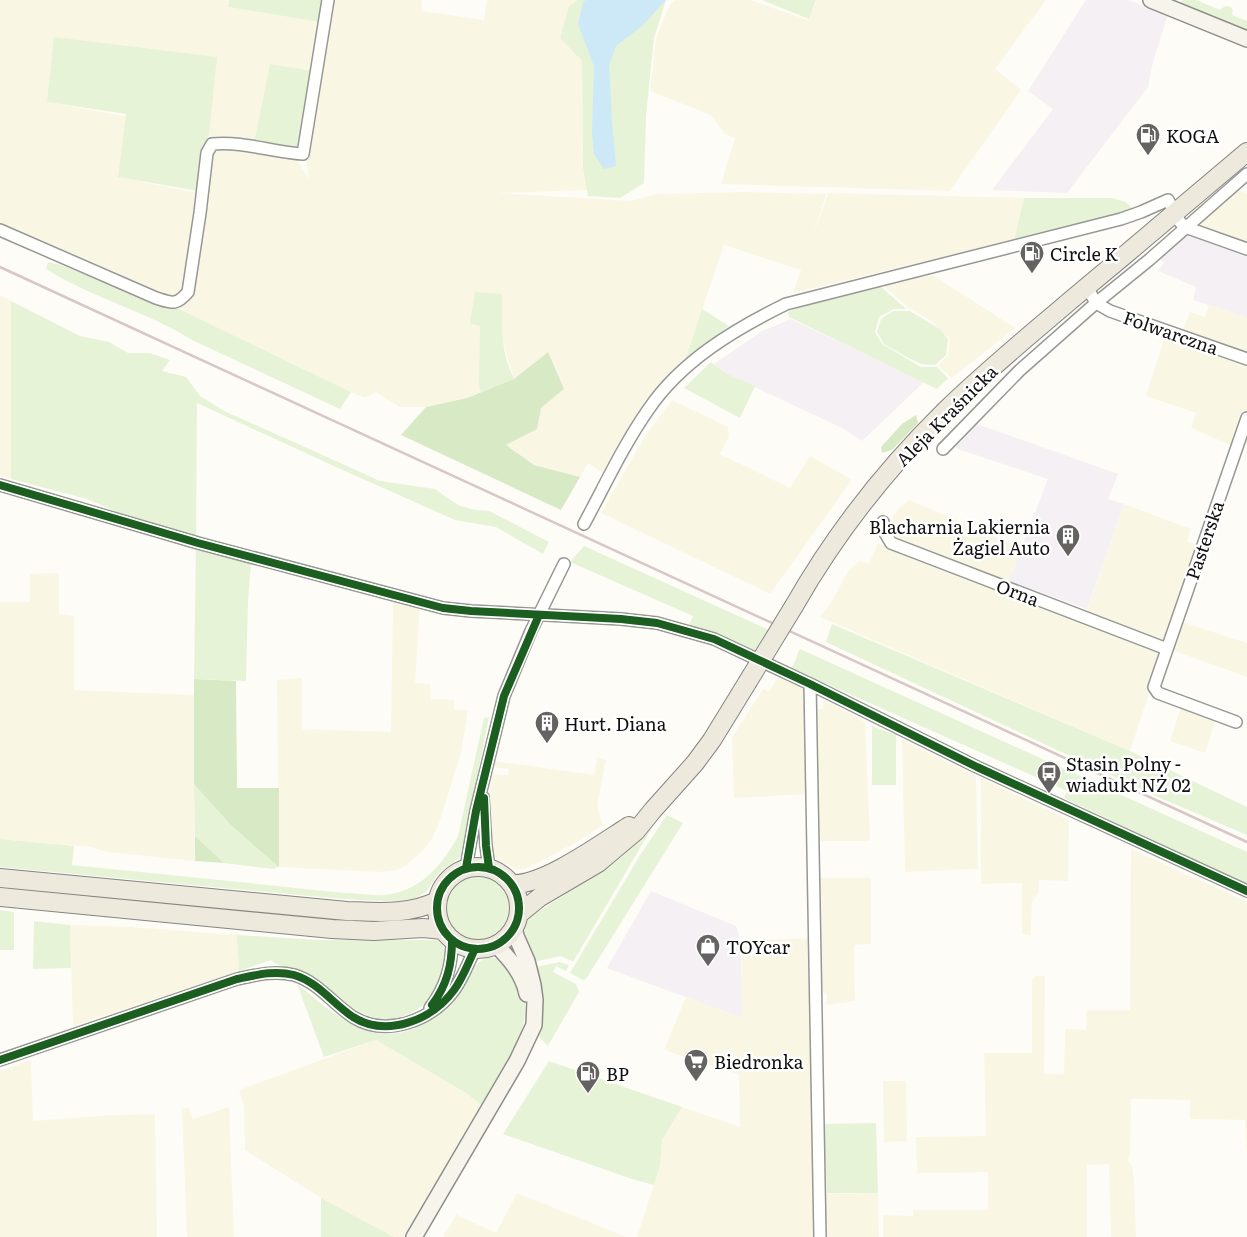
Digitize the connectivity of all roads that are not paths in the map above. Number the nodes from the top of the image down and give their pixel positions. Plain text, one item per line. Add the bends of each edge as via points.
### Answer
1 (328, 0) edge
2 (1151, 0) edge
3 (1174, 5) edge
4 (1247, 38) edge
5 (1247, 152) edge
6 (1247, 174) edge
7 (1175, 212) junction
8 (1185, 227) junction
9 (0, 230) edge
10 (1247, 249) edge
11 (1087, 287) junction
12 (1096, 303) junction
13 (1247, 359) edge
14 (1247, 418) edge
15 (944, 450) dead end
16 (0, 485) edge
17 (884, 522) dead end
18 (584, 524) dead end
19 (564, 564) dead end
20 (539, 615) junction
21 (1167, 649) junction
22 (810, 684) junction
23 (1236, 722) dead end
24 (483, 787) junction
25 (653, 810) junction
26 (466, 868) junction
27 (489, 868) junction
28 (0, 878) edge
29 (512, 884) junction
30 (1247, 892) edge
31 (0, 897) edge
32 (437, 901) junction
33 (517, 921) junction
34 (448, 935) junction
35 (496, 945) junction
36 (475, 949) junction
37 (424, 1015) junction
38 (526, 1042) junction
39 (0, 1060) edge
40 (414, 1237) edge
41 (820, 1237) edge

1 - 9 street via 303,154 225,142 212,144 207,153 188,292 180,301 172,303 156,298
2 - 3 street
3 - 4 street
5 - 7 main road
6 - 8 street
7 - 8 street
7 - 11 main road, Aleja Kraśnicka
7 - 18 street via 1168,200 1121,219 802,299 739,328 709,348 669,383 648,409
8 - 10 street
8 - 12 street
11 - 12 street
11 - 25 main road, Aleja Kraśnicka, bridge via 975,383 872,492 826,554 712,740
12 - 13 street, Folwarczna via 1147,325
12 - 15 street via 1019,371
14 - 21 street, Pasterska
16 - 20 street via 198,543 438,606
17 - 21 street, Orna via 884,531 891,543 898,547
19 - 20 street
20 - 22 street via 622,619 689,631 728,644
20 - 24 street via 504,696
21 - 23 street, Pasterska via 1154,687 1158,693
22 - 30 street via 977,767
22 - 41 street
24 - 26 street
24 - 27 street
25 - 29 main road via 557,870 534,880
25 - 33 main road via 636,832 613,852 540,897
26 - 27 main road
26 - 32 main road via 447,880
27 - 29 main road
28 - 32 main road via 347,911 413,910
29 - 33 main road via 519,898
31 - 34 main road via 332,929 422,928
32 - 34 main road via 438,916
33 - 35 main road via 506,938
33 - 38 street via 516,936 528,961 535,1000 534,1024
34 - 36 main road via 463,946
34 - 37 street via 451,963 437,998
35 - 36 main road
35 - 38 street via 516,968 525,987 528,999
36 - 37 street via 454,991 435,1010
37 - 39 street via 396,1026 365,1023 303,978 285,973 265,973
38 - 40 street

